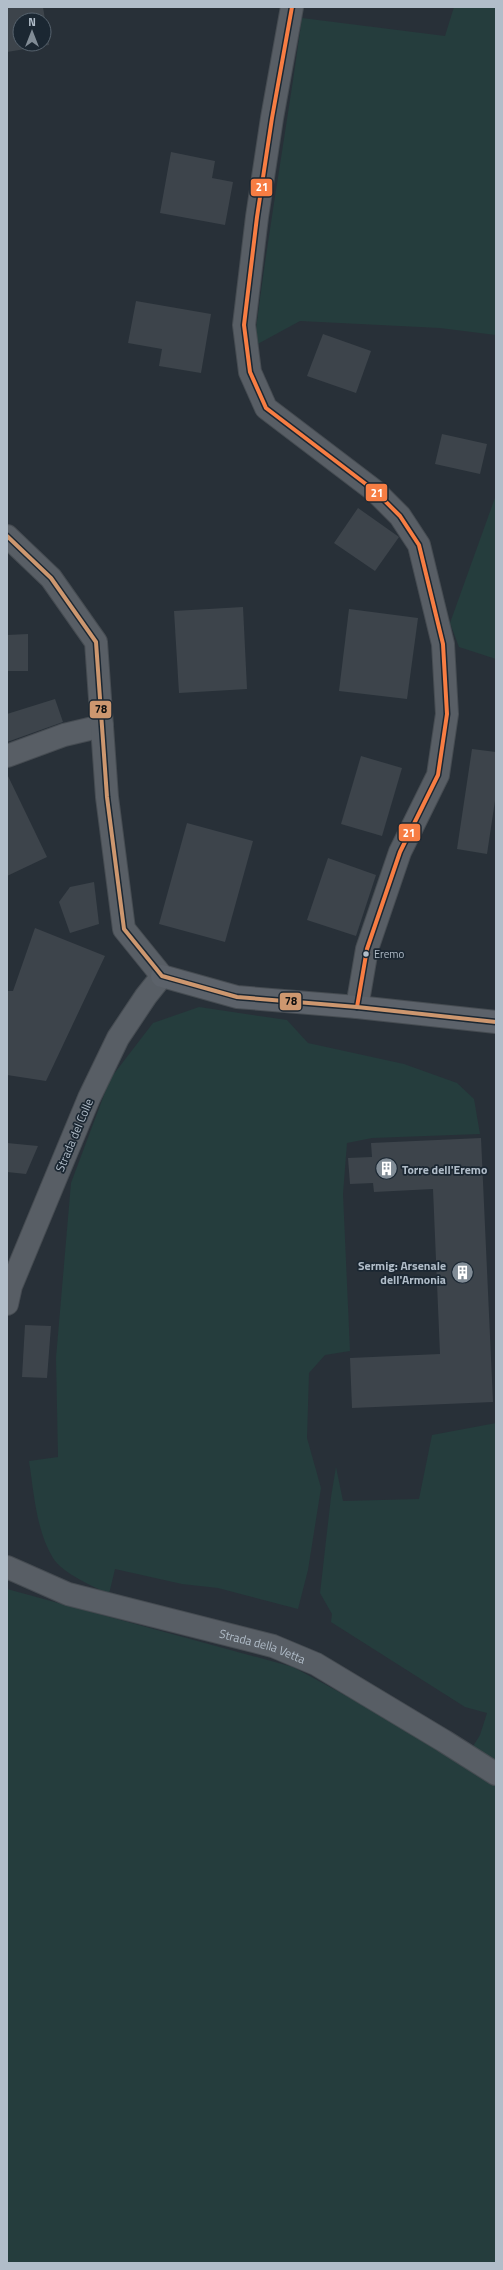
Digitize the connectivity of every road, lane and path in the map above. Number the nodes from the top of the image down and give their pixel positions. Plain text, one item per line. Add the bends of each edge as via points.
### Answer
1 (292, 7) edge
2 (13, 540) edge
3 (102, 726) junction
4 (7, 756) edge
5 (162, 976) junction
6 (357, 1007) junction
7 (496, 1022) edge
8 (7, 1304) edge
9 (7, 1567) edge
10 (496, 1774) edge

1 - 6 street via 257,217 244,324 250,372 266,408 375,491 400,516 418,545 442,644 447,714 438,774 400,852 367,948
2 - 3 street via 51,578 96,642
3 - 4 street via 64,735
3 - 5 street via 107,797 124,929
5 - 6 main road via 237,997
5 - 8 street, Strada del Colle via 118,1038 92,1091 11,1286
6 - 7 main road
9 - 10 street, Strada della Vetta via 68,1594 266,1644 295,1654 316,1664

